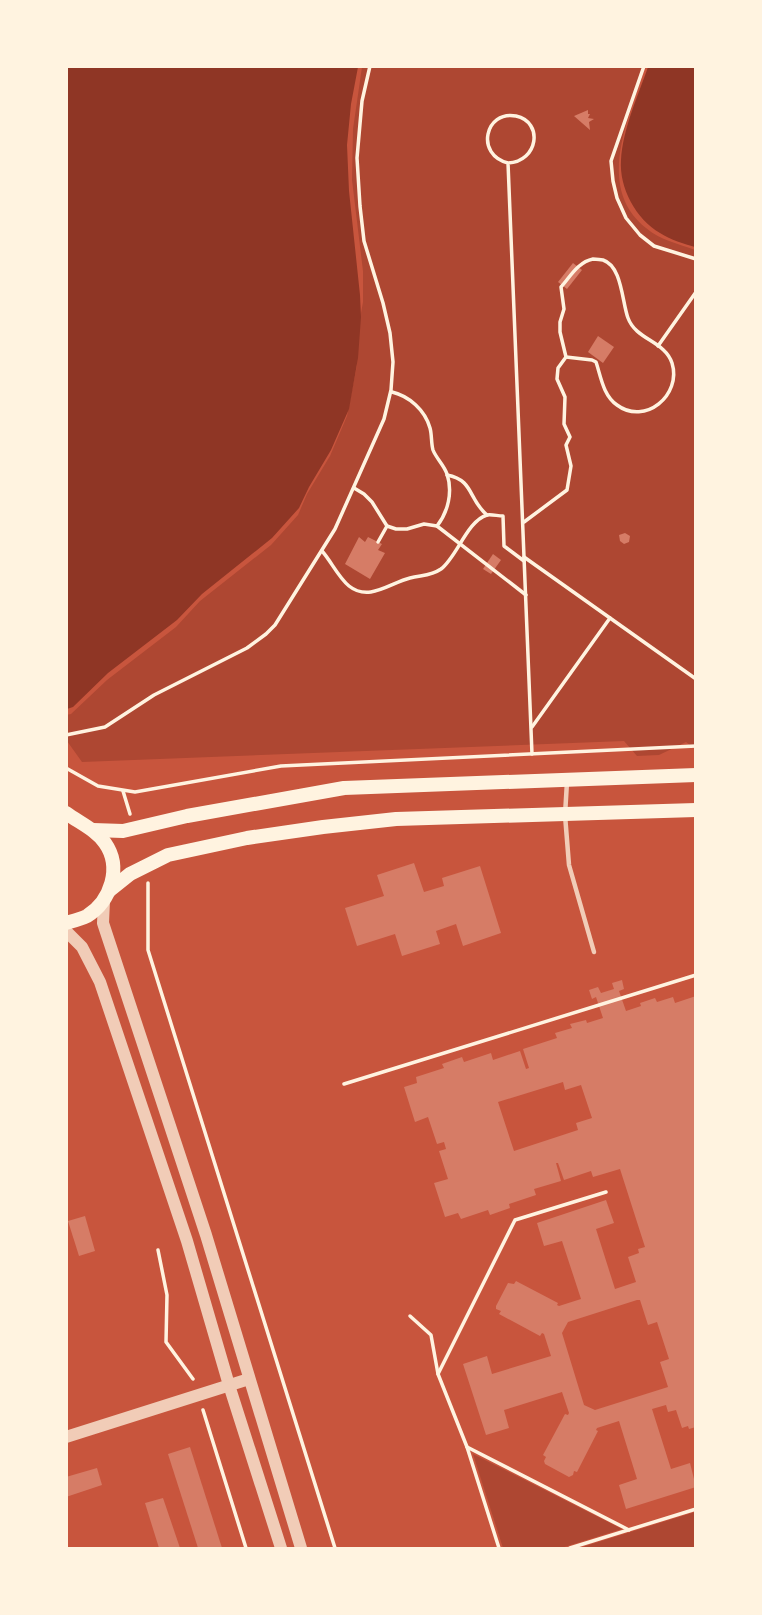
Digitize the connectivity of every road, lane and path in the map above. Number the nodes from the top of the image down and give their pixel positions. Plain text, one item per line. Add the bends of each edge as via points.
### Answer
1 (370, 66) edge
2 (644, 66) edge
3 (508, 163) junction
4 (695, 259) edge
5 (695, 292) edge
6 (659, 346) junction
7 (566, 357) junction
8 (391, 391) junction
9 (447, 475) junction
10 (354, 488) junction
11 (487, 514) junction
12 (523, 523) junction
13 (387, 526) junction
14 (437, 526) junction
15 (378, 542) dead end
16 (460, 544) junction
17 (322, 551) junction
18 (524, 559) junction
19 (526, 595) junction
20 (610, 618) junction
21 (695, 679) edge
22 (531, 728) junction
23 (66, 734) edge
24 (695, 746) edge
25 (532, 754) junction
26 (66, 768) edge
27 (695, 775) edge
28 (567, 781) junction
29 (695, 810) edge
30 (565, 815) junction
31 (70, 818) edge
32 (93, 830) junction
33 (148, 881) dead end
34 (107, 895) junction
35 (66, 923) edge
36 (66, 931) edge
37 (594, 952) dead end
38 (695, 975) edge
39 (345, 1084) dead end
40 (606, 1192) dead end
41 (410, 1316) dead end
42 (438, 1374) junction
43 (249, 1379) junction
44 (229, 1385) junction
45 (66, 1437) edge
46 (467, 1447) junction
47 (695, 1509) edge
48 (629, 1530) junction
49 (281, 1549) edge
50 (301, 1549) edge
51 (335, 1549) edge
52 (499, 1549) edge
53 (570, 1549) edge

1 - 8 path via 357,158 360,206 364,241 390,333
2 - 4 path via 611,161 617,198 626,218 654,246
3 - 3 path via 492,154 487,137 497,120 513,116 529,124 534,143 528,156
3 - 12 path
5 - 6 path
6 - 7 path via 671,362 674,381 665,398 648,411 628,411 616,405 603,387 596,362
6 - 7 path via 631,324 611,264 593,259 580,264 561,287 564,309 559,322
7 - 12 path via 557,379 565,397 564,424 570,437 566,445 571,466 567,490
8 - 9 path via 416,405 426,417 434,452
8 - 10 path
9 - 11 path via 464,481
9 - 14 path via 448,503
10 - 13 path via 372,502
10 - 17 path
11 - 16 path
11 - 18 path via 503,516 504,546
12 - 18 path
13 - 14 path
13 - 15 path
14 - 16 path
16 - 17 path via 442,568 372,592 348,585
16 - 19 path
17 - 23 path via 275,625 247,648 154,695 106,727
18 - 19 path
18 - 20 path
19 - 22 path
20 - 21 path
20 - 22 path
22 - 25 path
24 - 25 path
25 - 26 path via 281,765 135,792 97,786
27 - 28 main road
28 - 30 lane
28 - 32 main road via 344,788 123,831
29 - 30 main road
30 - 34 main road via 396,819 260,836 168,855 130,874
30 - 37 lane via 569,865
31 - 32 main road
32 - 34 main road via 112,857 114,873
33 - 51 path via 148,950
34 - 35 main road via 88,915
34 - 43 street via 103,923
36 - 44 street via 82,947 100,982 187,1241
38 - 39 path
40 - 42 path via 515,1220
41 - 42 path via 431,1335
42 - 46 path
43 - 44 street
43 - 50 street
44 - 45 street
44 - 49 street
46 - 48 path
46 - 52 path
47 - 48 path
48 - 53 path

